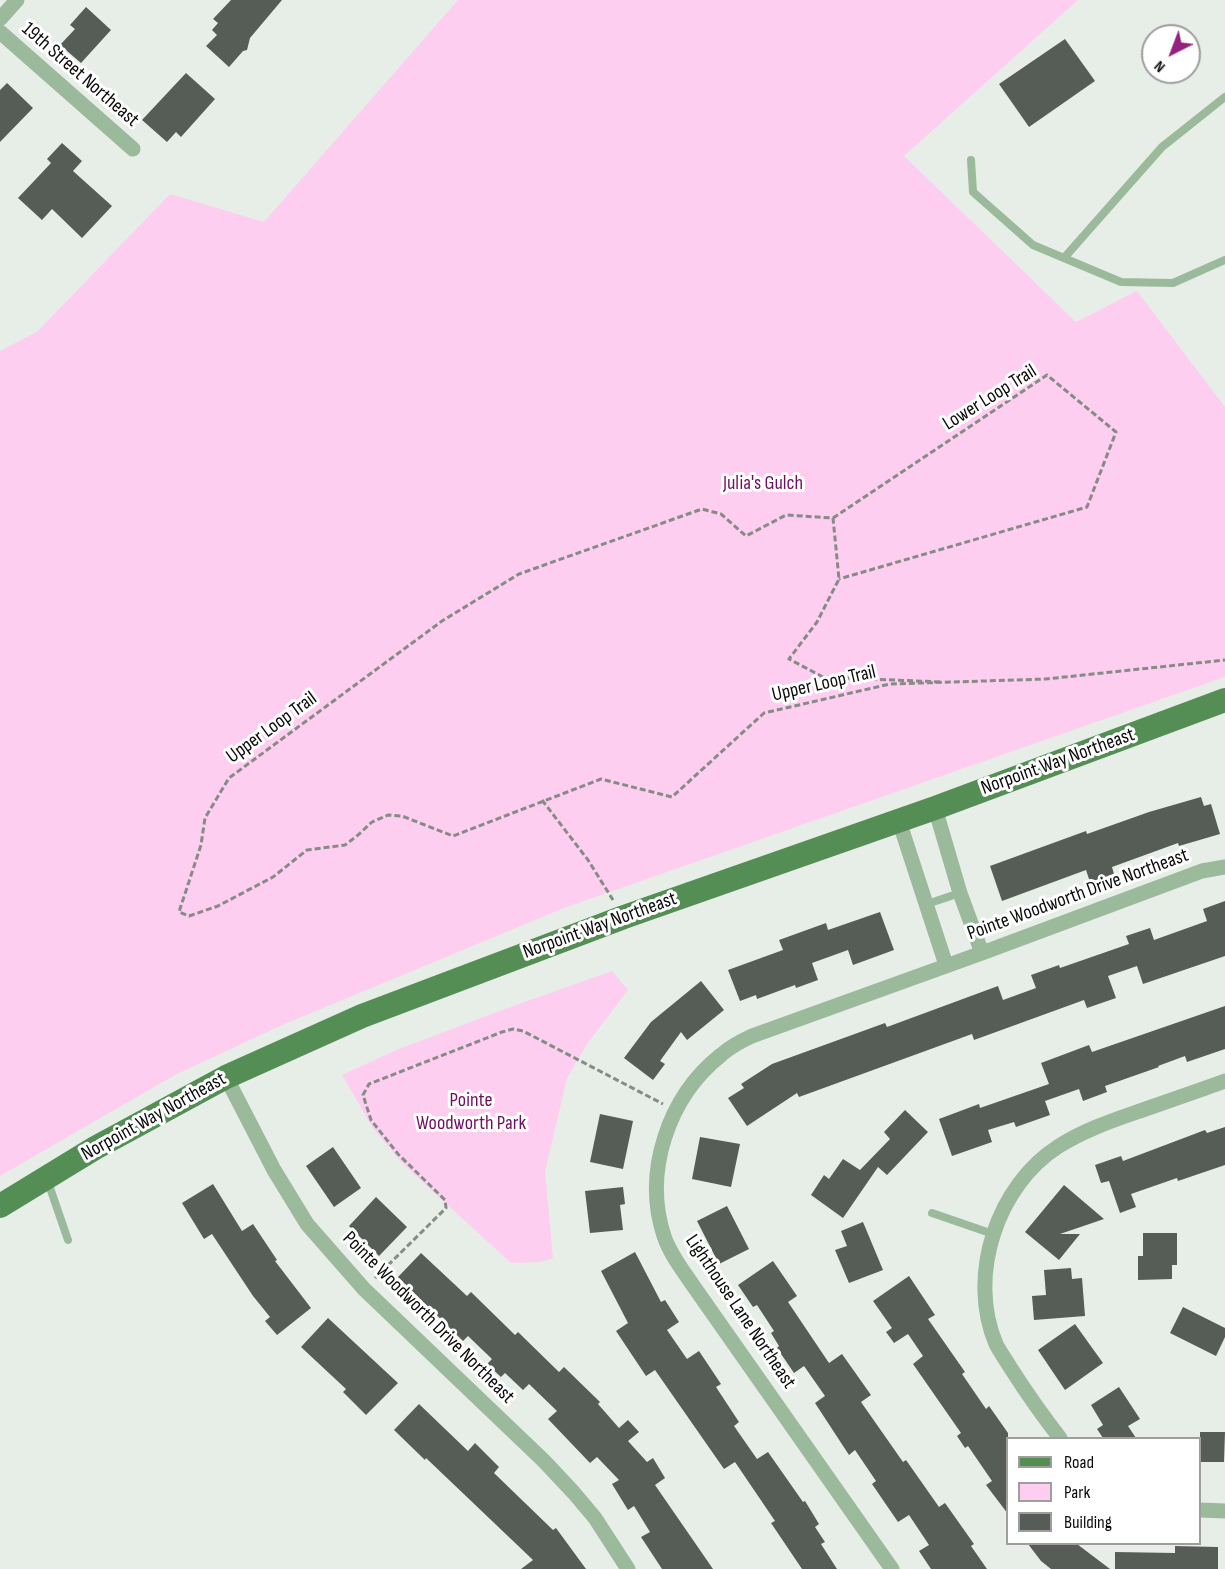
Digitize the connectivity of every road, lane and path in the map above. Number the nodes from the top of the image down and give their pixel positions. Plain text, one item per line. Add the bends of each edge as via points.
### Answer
1 (17, 0) edge
2 (0, 19) edge
3 (0, 32) edge
4 (1225, 97) edge
5 (133, 149) dead end
6 (971, 160) dead end
7 (1064, 258) junction
8 (1225, 260) edge
9 (833, 518) junction
10 (839, 579) junction
11 (1225, 660) edge
12 (940, 682) junction
13 (1225, 700) edge
14 (542, 800) junction
15 (935, 808) junction
16 (899, 821) junction
17 (1225, 867) edge
18 (960, 893) junction
19 (927, 904) junction
20 (624, 917) junction
21 (982, 953) junction
22 (946, 965) junction
23 (226, 1077) junction
24 (1225, 1081) edge
25 (676, 1110) junction
26 (47, 1178) junction
27 (0, 1206) edge
28 (932, 1213) dead end
29 (993, 1234) junction
30 (68, 1240) dead end
31 (364, 1289) junction
32 (1059, 1437) edge
33 (1201, 1510) edge
34 (1225, 1511) edge
35 (628, 1569) edge
36 (892, 1569) edge

1 - 2 street
3 - 5 street, 19th Street Northeast
4 - 7 lane via 1162,147
6 - 7 lane via 973,192 1033,245
7 - 8 lane via 1121,282 1173,283
9 - 10 path
9 - 10 path, Lower Loop Trail via 1047,375 1116,432 1087,507
9 - 14 path, Upper Loop Trail via 786,515 746,536 721,514 702,509 519,574 442,621 229,778 206,818 179,912 189,916 218,906 273,877 307,850 345,845 372,822 388,815 402,816 453,836
10 - 12 path, Upper Loop Trail via 817,622 789,659 824,677
11 - 12 path, Upper Loop Trail via 1046,679
12 - 14 path, Upper Loop Trail via 891,684 764,713 672,797 601,779
13 - 15 main road, Norpoint Way Northeast
14 - 20 path via 588,860
15 - 16 main road, Norpoint Way Northeast
15 - 18 street
16 - 19 street
16 - 20 main road, Norpoint Way Northeast
17 - 21 street, Pointe Woodworth Drive Northeast via 1202,871
18 - 19 lane
18 - 21 street
19 - 22 street
20 - 23 main road, Norpoint Way Northeast via 362,1016
21 - 22 street, Pointe Woodworth Drive Northeast
22 - 25 street, Lighthouse Lane Northeast via 752,1036 719,1056
23 - 26 main road, Norpoint Way Northeast
23 - 31 street, Pointe Woodworth Drive Northeast via 307,1224
24 - 29 street via 1088,1129 1058,1146 1021,1183
25 - 31 path via 513,1029 369,1084 363,1095 371,1120 398,1154 446,1200 446,1208
25 - 36 street, Lighthouse Lane Northeast via 659,1154 656,1176 665,1238 692,1284
26 - 27 main road, Norpoint Way Northeast
26 - 30 lane
28 - 29 lane
29 - 32 street via 986,1266 988,1319 997,1345 1031,1401
31 - 35 street, Pointe Woodworth Drive Northeast via 544,1461 595,1518
33 - 34 street

